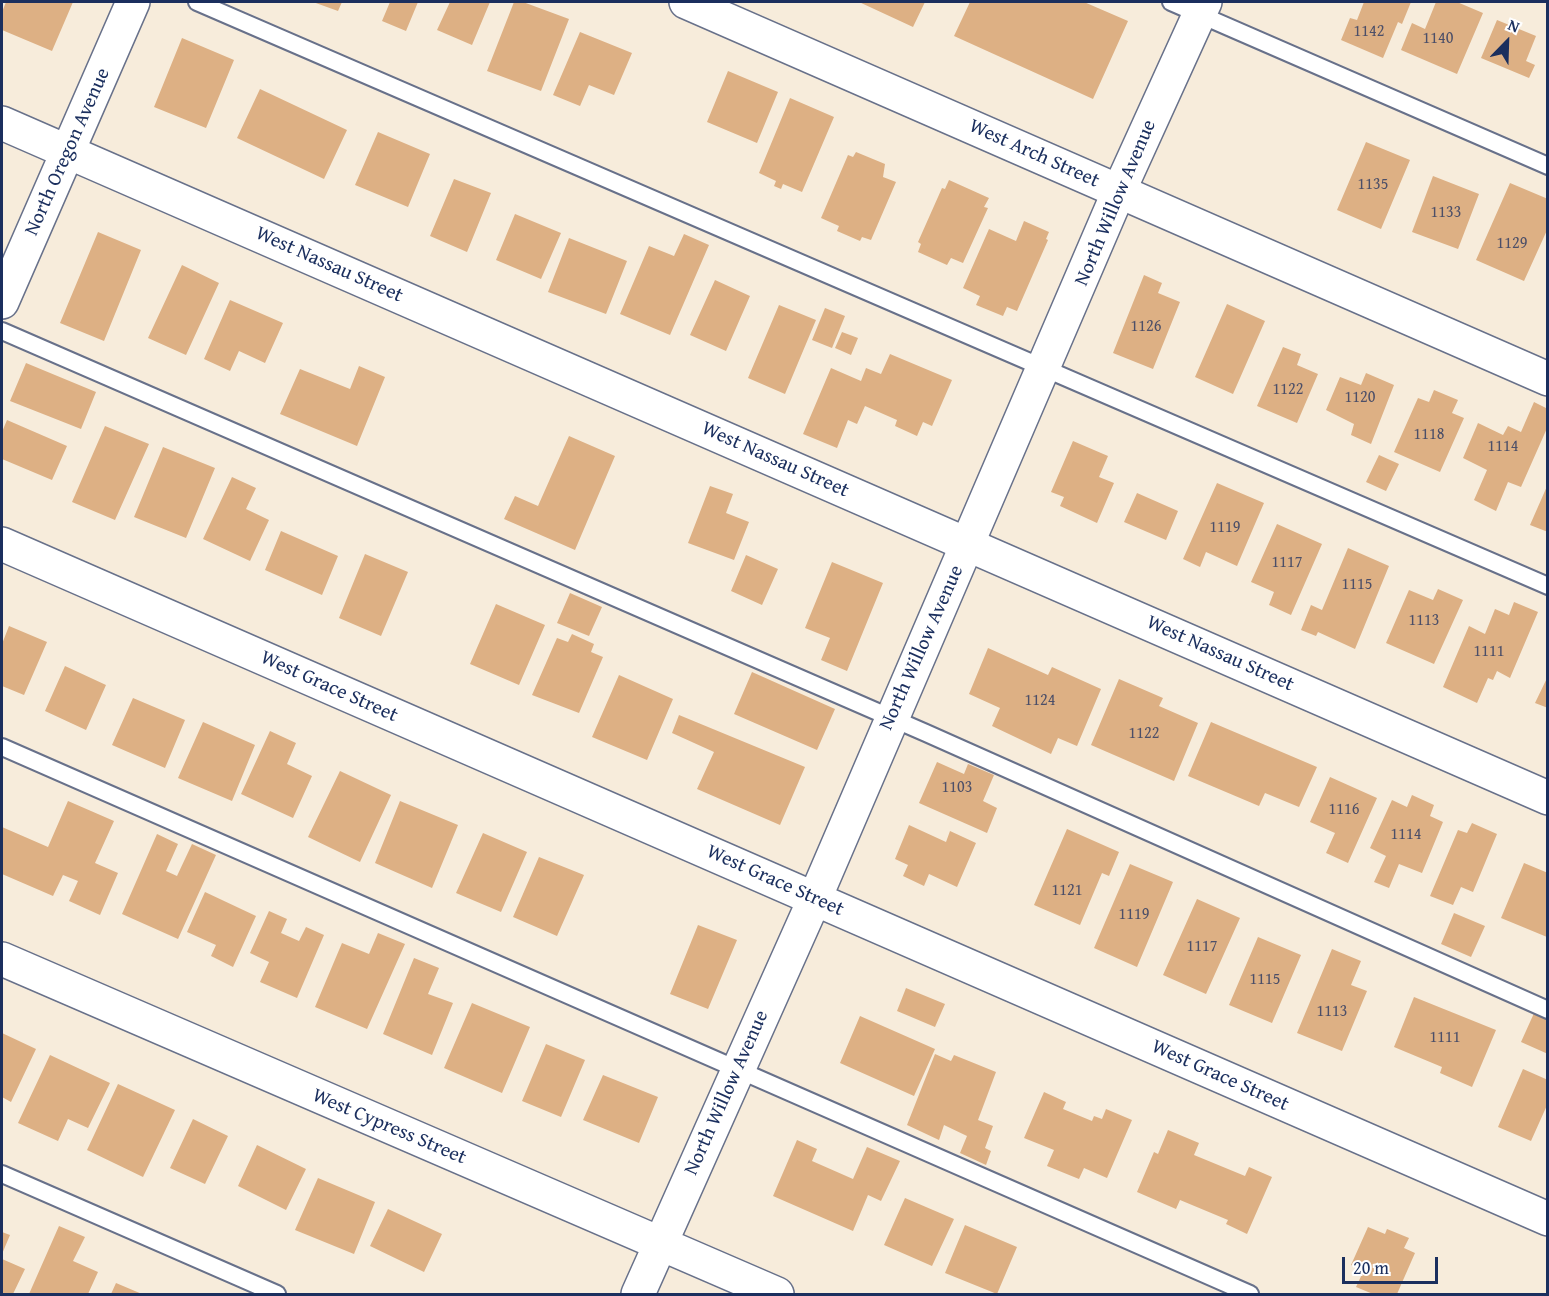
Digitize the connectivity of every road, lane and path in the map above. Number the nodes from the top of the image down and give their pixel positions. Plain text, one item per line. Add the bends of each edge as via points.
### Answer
1 (133, 2) edge
2 (197, 2) edge
3 (686, 2) edge
4 (1192, 6) edge
5 (2, 123) edge
6 (68, 152) junction
7 (1548, 166) edge
8 (1119, 191) junction
9 (2, 302) edge
10 (2, 331) edge
11 (1045, 368) junction
12 (1548, 379) edge
13 (2, 544) edge
14 (969, 544) junction
15 (1548, 586) edge
16 (890, 719) junction
17 (2, 747) edge
18 (1548, 798) edge
19 (815, 898) junction
20 (2, 959) edge
21 (1548, 1010) edge
22 (736, 1070) junction
23 (2, 1174) edge
24 (1548, 1219) edge
25 (660, 1245) junction
26 (277, 1294) edge
27 (638, 1294) edge
28 (777, 1294) edge
29 (1250, 1294) edge

1 - 6 street, North Oregon Avenue
2 - 11 lane
3 - 8 street, West Arch Street
4 - 7 lane
4 - 8 street, North Willow Avenue
5 - 6 street, West Nassau Street
6 - 9 street, North Oregon Avenue
6 - 14 street, West Nassau Street
8 - 11 street, North Willow Avenue
8 - 12 street, West Arch Street
10 - 16 lane
11 - 14 street, North Willow Avenue
11 - 15 lane
13 - 19 street, West Grace Street
14 - 16 street, North Willow Avenue
14 - 18 street, West Nassau Street
16 - 19 street, North Willow Avenue
16 - 21 lane
17 - 22 lane
19 - 22 street, North Willow Avenue
19 - 24 street, West Grace Street
20 - 25 street, West Cypress Street
22 - 25 street, North Willow Avenue
22 - 29 lane
23 - 26 lane
25 - 27 street, North Willow Avenue
25 - 28 street, West Cypress Street

